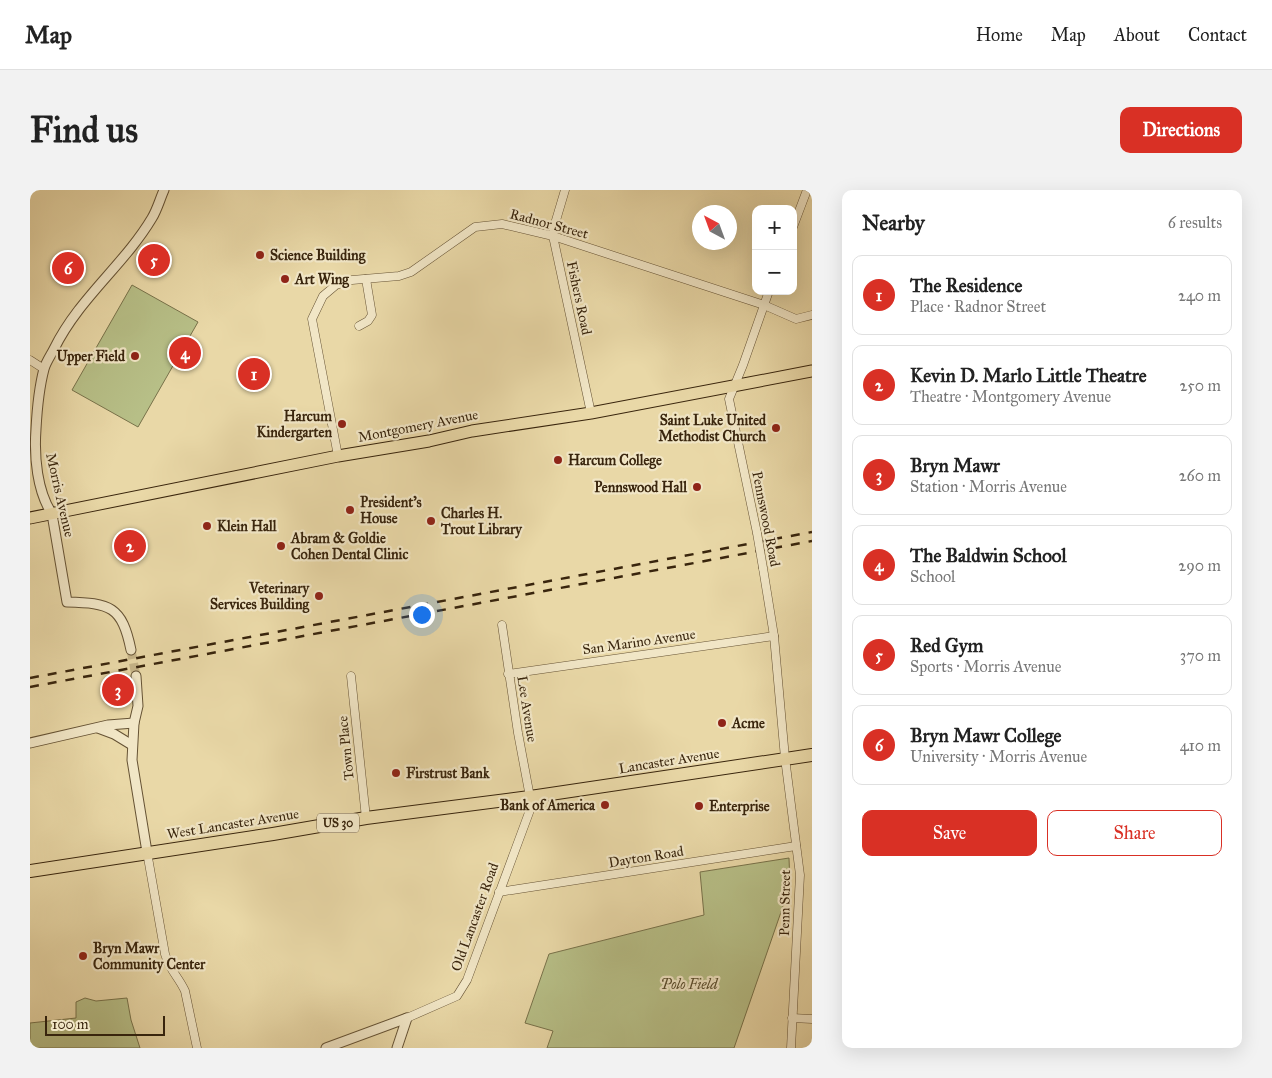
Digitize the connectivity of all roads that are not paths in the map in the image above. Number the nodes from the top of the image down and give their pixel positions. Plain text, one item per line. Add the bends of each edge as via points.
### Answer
1 (164, 190) edge
2 (565, 190) edge
3 (807, 190) edge
4 (797, 216) edge
5 (553, 236) junction
6 (366, 279) junction
7 (768, 295) edge
8 (764, 305) junction
9 (812, 315) edge
10 (359, 326) dead end
11 (30, 360) edge
12 (44, 369) junction
13 (812, 370) edge
14 (736, 385) junction
15 (590, 413) junction
16 (338, 456) junction
17 (52, 514) junction
18 (30, 518) edge
19 (502, 625) dead end
20 (774, 636) junction
21 (131, 650) tunnel mouth
22 (508, 674) junction
23 (136, 676) tunnel mouth
24 (351, 676) dead end
25 (134, 723) junction
26 (98, 728) junction
27 (30, 743) edge
28 (132, 745) junction
29 (812, 755) edge
30 (785, 758) junction
31 (530, 797) junction
32 (366, 818) junction
33 (796, 846) junction
34 (147, 852) junction
35 (30, 871) edge
36 (498, 892) junction
37 (407, 1018) junction
38 (792, 1018) junction
39 (812, 1019) edge
40 (197, 1048) edge
41 (326, 1048) edge
42 (397, 1048) edge
43 (790, 1048) edge

1 - 12 street, Morris Avenue via 153,217 136,242 72,317
2 - 5 street, Fishers Road
3 - 4 street
5 - 6 street, Radnor Street via 502,224 475,227 411,272
5 - 8 street, Radnor Street
5 - 15 street, Fishers Road
6 - 10 street via 372,315
6 - 16 street, Radnor Street via 336,285 323,296 312,319
7 - 8 street, Pennswood Road
8 - 9 street, Radnor Street via 796,319
8 - 14 street, Pennswood Road
11 - 12 street
12 - 17 street, Morris Avenue via 35,440 37,470 45,504
13 - 14 main road, Montgomery Avenue
14 - 15 main road, Montgomery Avenue
14 - 20 street, Pennswood Road, bridge via 729,399 757,533
15 - 16 main road, Montgomery Avenue
16 - 17 main road, Montgomery Avenue
17 - 18 main road, Montgomery Avenue
17 - 21 street, Morris Avenue via 68,602 94,602 117,614 127,629
19 - 22 street, Lee Avenue
20 - 22 street, San Marino Avenue
20 - 30 street, Pennswood Road
22 - 31 street, Lee Avenue
23 - 25 street via 138,706
24 - 32 street, Town Place
25 - 26 street
25 - 28 street
26 - 27 street
26 - 28 street
28 - 34 street
29 - 30 highway, Lancaster Avenue / US 30
30 - 31 highway, Lancaster Avenue / US 30
30 - 33 street, Penn Street
31 - 32 highway, West Lancaster Avenue / US 30
31 - 36 street, Old Lancaster Road via 530,810
32 - 34 highway, West Lancaster Avenue / US 30
33 - 36 street, Dayton Road
33 - 38 street, Penn Street via 800,875
34 - 35 highway, West Lancaster Avenue / US 30
34 - 40 street via 168,966 185,991
36 - 37 street, Old Lancaster Road via 473,966 457,996
37 - 41 street, Old Lancaster Road
37 - 42 street
38 - 39 street
38 - 43 street, Penn Street

